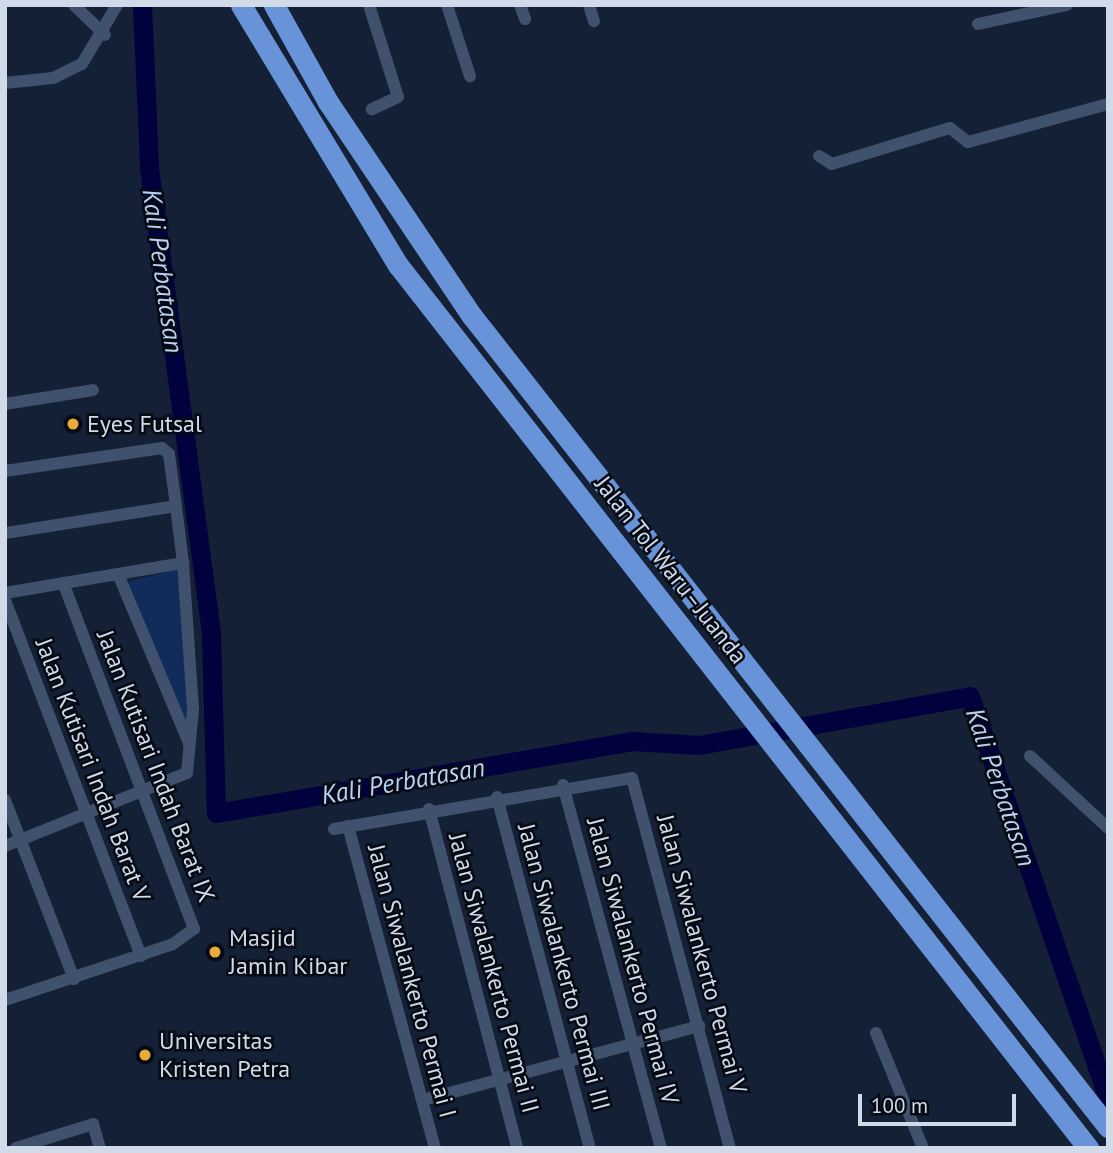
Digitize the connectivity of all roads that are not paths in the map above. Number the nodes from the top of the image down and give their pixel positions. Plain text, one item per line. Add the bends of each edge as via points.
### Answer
1 (74, 5) edge
2 (117, 5) edge
3 (241, 5) edge
4 (274, 5) edge
5 (369, 5) edge
6 (447, 5) edge
7 (520, 5) edge
8 (589, 5) edge
9 (1068, 5) edge
10 (525, 19) dead end
11 (594, 21) dead end
12 (978, 24) dead end
13 (105, 35) junction
14 (470, 76) dead end
15 (6, 82) edge
16 (1108, 104) edge
17 (372, 109) dead end
18 (819, 156) dead end
19 (93, 390) dead end
20 (5, 404) edge
21 (5, 471) edge
22 (176, 506) junction
23 (5, 533) edge
24 (183, 563) junction
25 (118, 574) junction
26 (63, 583) junction
27 (5, 593) edge
28 (5, 600) edge
29 (191, 746) junction
30 (1030, 756) dead end
31 (564, 785) junction
32 (144, 792) junction
33 (497, 797) junction
34 (5, 800) edge
35 (429, 809) junction
36 (87, 814) junction
37 (348, 826) junction
38 (334, 828) dead end
39 (1108, 828) edge
40 (21, 840) junction
41 (5, 846) edge
42 (141, 956) junction
43 (74, 979) junction
44 (5, 1000) edge
45 (699, 1026) junction
46 (876, 1033) dead end
47 (634, 1045) junction
48 (567, 1062) junction
49 (499, 1079) junction
50 (423, 1100) junction
51 (1108, 1127) edge
52 (16, 1148) edge
53 (100, 1148) edge
54 (436, 1148) edge
55 (517, 1148) edge
56 (590, 1148) edge
57 (661, 1148) edge
58 (730, 1148) edge
59 (923, 1148) edge
60 (1088, 1148) edge

1 - 13 street
2 - 13 street
3 - 60 highway, Jalan Tol Waru–Juanda via 302,114 398,265
4 - 51 highway, Jalan Tol Waru–Juanda via 328,102 472,316
5 - 17 street via 398,97
6 - 14 street
7 - 10 street
8 - 11 street
9 - 12 street
13 - 15 street via 76,68
16 - 18 street via 968,142 948,128 832,164
19 - 20 street
21 - 22 street via 162,448 169,454
22 - 23 street
22 - 24 street
24 - 25 street
24 - 29 street
25 - 26 street
25 - 29 street
26 - 27 street
26 - 32 street, Jalan Kutisari Indah Barat IX
28 - 36 street, Jalan Kutisari Indah Barat V
29 - 32 street via 187,773
30 - 39 street
31 - 33 street
31 - 45 street, Jalan Siwalankerto Permai V via 626,775 636,784
31 - 47 street, Jalan Siwalankerto Permai IV
32 - 36 street
32 - 42 street, Jalan Kutisari Indah Barat IX via 194,929
33 - 35 street
33 - 48 street, Jalan Siwalankerto Permai III
34 - 40 street
35 - 37 street
35 - 49 street, Jalan Siwalankerto Permai II
36 - 40 street
36 - 42 street, Jalan Kutisari Indah Barat V
37 - 38 street
37 - 50 street, Jalan Siwalankerto Permai I
40 - 41 street
40 - 43 street
42 - 43 street, Jalan Kutisari Indah Barat IX
43 - 44 street, Jalan Kutisari Indah Barat IX
45 - 47 street
45 - 58 street, Jalan Siwalankerto Permai V
46 - 59 street
47 - 48 street
47 - 57 street, Jalan Siwalankerto Permai IV
48 - 49 street
48 - 56 street, Jalan Siwalankerto Permai III
49 - 50 street
49 - 55 street, Jalan Siwalankerto Permai II
50 - 54 street, Jalan Siwalankerto Permai I
52 - 53 street via 93,1124

